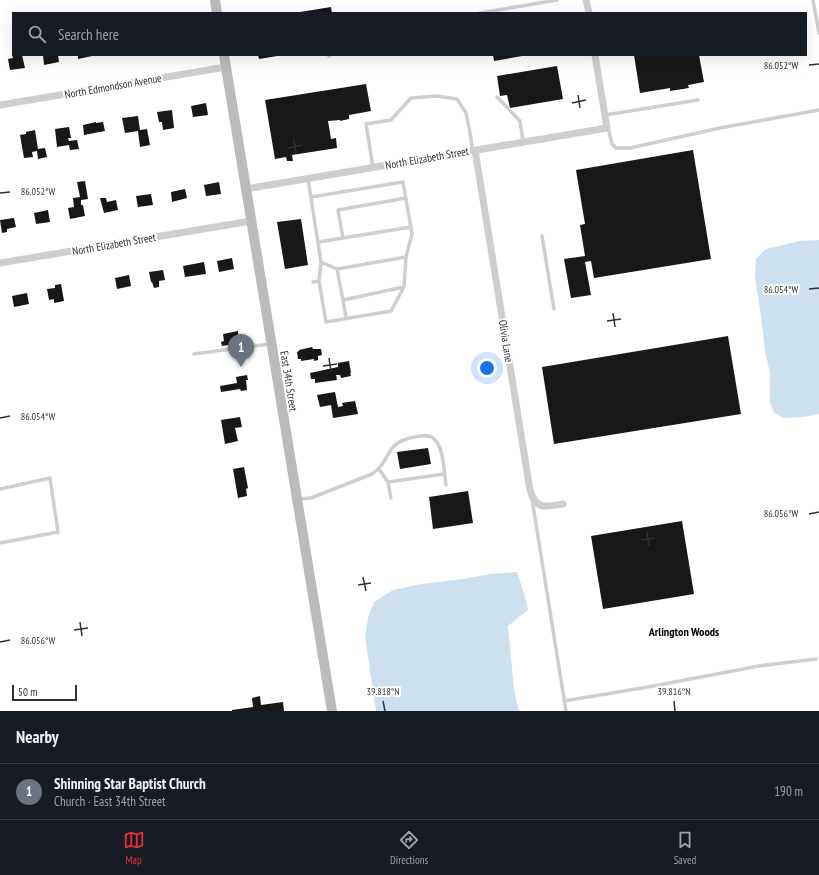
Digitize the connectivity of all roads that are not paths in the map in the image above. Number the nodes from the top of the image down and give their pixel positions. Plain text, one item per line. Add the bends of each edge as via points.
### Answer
1 (215, 0) edge
2 (557, 0) edge
3 (586, 0) edge
4 (814, 0) edge
5 (217, 12) edge
6 (486, 12) edge
7 (589, 12) edge
8 (819, 33) edge
9 (224, 56) edge
10 (595, 56) edge
11 (226, 67) junction
12 (497, 97) dead end
13 (698, 100) dead end
14 (0, 105) edge
15 (819, 110) edge
16 (605, 115) junction
17 (607, 128) junction
18 (522, 142) junction
19 (474, 150) junction
20 (373, 167) junction
21 (308, 178) junction
22 (246, 189) junction
23 (311, 197) junction
24 (406, 198) junction
25 (251, 221) junction
26 (411, 226) junction
27 (542, 236) dead end
28 (343, 238) junction
29 (318, 242) junction
30 (406, 257) junction
31 (321, 262) junction
32 (0, 263) edge
33 (337, 269) junction
34 (319, 280) junction
35 (313, 282) dead end
36 (404, 287) junction
37 (343, 300) junction
38 (554, 309) dead end
39 (346, 318) junction
40 (271, 344) junction
41 (194, 354) dead end
42 (379, 469) junction
43 (444, 474) junction
44 (388, 482) junction
45 (446, 485) dead end
46 (0, 488) edge
47 (532, 496) junction
48 (391, 498) dead end
49 (297, 499) junction
50 (563, 504) dead end
51 (0, 543) edge
52 (816, 659) dead end
53 (564, 701) junction
54 (332, 711) edge
55 (566, 711) edge

1 - 5 main road
2 - 6 lane
3 - 7 street
4 - 8 lane
9 - 11 main road, East 34th Street
10 - 16 street
11 - 14 street, North Edmondson Avenue
11 - 22 main road, East 34th Street
12 - 18 lane via 520,121
13 - 16 lane
15 - 17 lane via 630,148 616,148 612,144
16 - 17 street
17 - 18 street, North Elizabeth Street
18 - 19 street, North Elizabeth Street
19 - 20 street, North Elizabeth Street
19 - 20 lane via 466,113 457,99 437,96 411,98 391,120 366,124
19 - 47 street, Olivia Lane
20 - 21 street, North Elizabeth Street
21 - 22 street, North Elizabeth Street
21 - 23 lane
22 - 25 main road, East 34th Street
23 - 24 lane via 403,182
23 - 29 lane
24 - 26 lane
24 - 28 lane via 338,210
25 - 32 street, North Elizabeth Street
25 - 40 main road, East 34th Street
26 - 28 lane
26 - 30 lane via 412,234
27 - 38 lane
28 - 29 lane
29 - 31 lane
30 - 33 lane
30 - 36 lane
31 - 33 lane
31 - 34 lane
33 - 37 lane
34 - 35 lane
34 - 39 lane via 326,322
36 - 37 lane
36 - 39 lane via 391,311
37 - 39 lane
40 - 41 lane
40 - 49 main road, East 34th Street
42 - 43 lane via 394,446 405,439 424,435 432,437 439,444
42 - 44 lane
42 - 49 lane via 311,498
43 - 44 lane
43 - 45 lane
44 - 48 lane
46 - 51 lane via 50,478 58,532
47 - 50 street via 544,506
47 - 53 lane
49 - 54 main road, East 34th Street
52 - 53 lane via 759,666
53 - 55 lane

